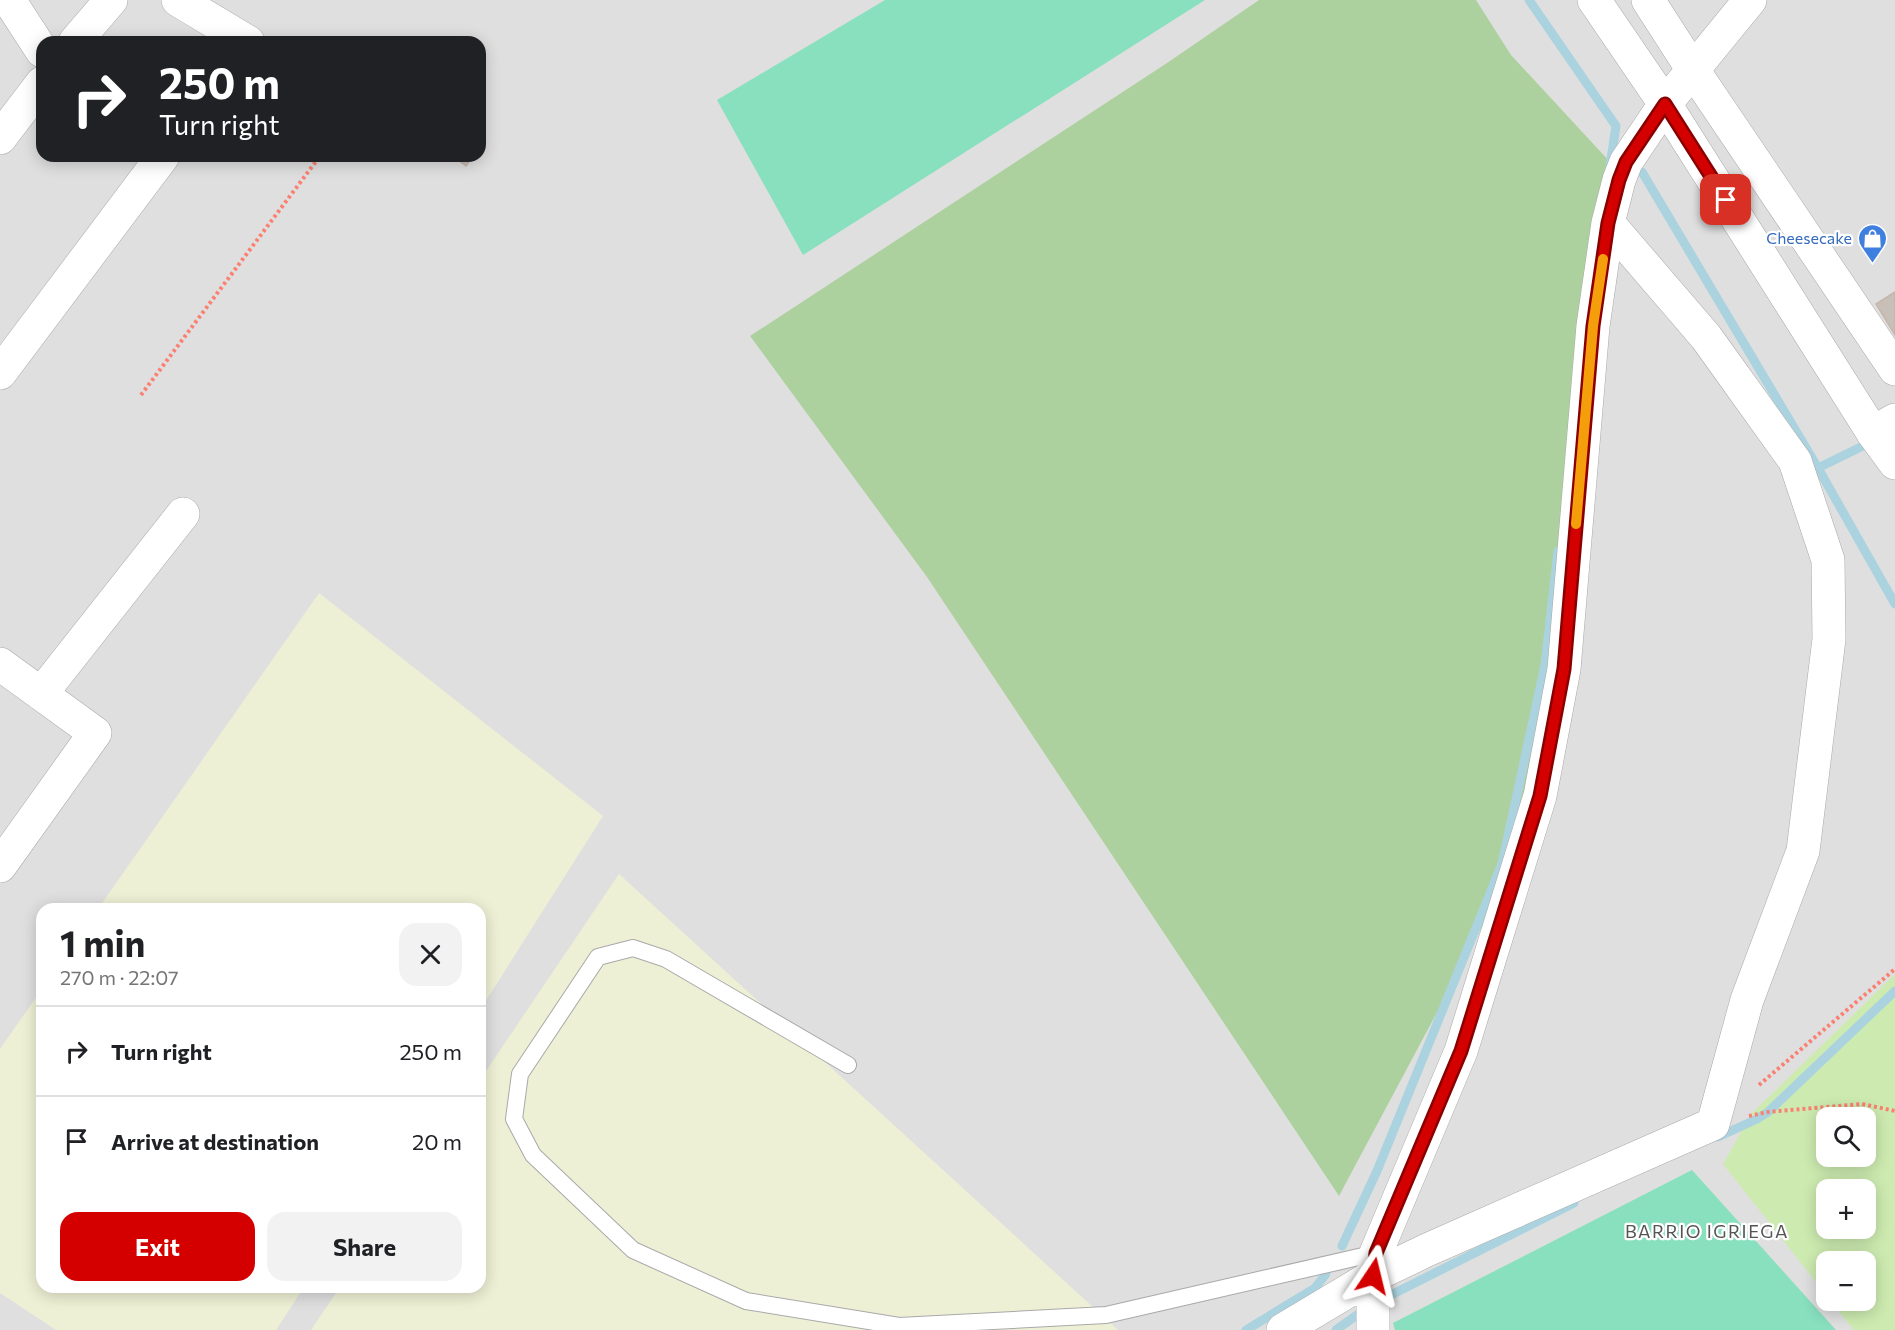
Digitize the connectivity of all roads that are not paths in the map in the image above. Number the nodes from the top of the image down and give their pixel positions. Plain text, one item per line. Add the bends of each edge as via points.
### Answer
1 (9, 0) edge
2 (111, 0) edge
3 (178, 0) edge
4 (1594, 0) edge
5 (1648, 0) edge
6 (1750, 0) edge
7 (80, 36) edge
8 (238, 36) edge
9 (36, 42) edge
10 (1693, 70) junction
11 (36, 91) edge
12 (1665, 104) junction
13 (0, 138) edge
14 (158, 162) edge
15 (1608, 223) junction
16 (1895, 369) edge
17 (0, 373) edge
18 (1884, 427) edge
19 (1894, 461) edge
20 (183, 514) dead end
21 (0, 664) edge
22 (41, 694) junction
23 (0, 866) edge
24 (848, 1065) dead end
25 (1374, 1265) junction
26 (1283, 1330) edge
27 (1374, 1330) edge

1 - 9 street
2 - 7 street
3 - 8 street
4 - 12 street
5 - 10 street
6 - 10 street
10 - 12 street
10 - 16 street
11 - 13 street
12 - 15 street via 1626,162
12 - 18 street
14 - 17 street
15 - 25 street via 1593,326 1564,669 1540,796 1461,1051
15 - 25 street via 1706,337 1795,461 1828,560 1829,639 1803,852 1747,1000 1713,1124 1427,1250
18 - 19 street
20 - 22 street
21 - 22 street
22 - 23 street via 95,733
24 - 25 lane via 666,959 633,948 598,957 520,1074 514,1119 533,1155 633,1250 746,1301 899,1326 1106,1315
25 - 26 street
25 - 27 street

